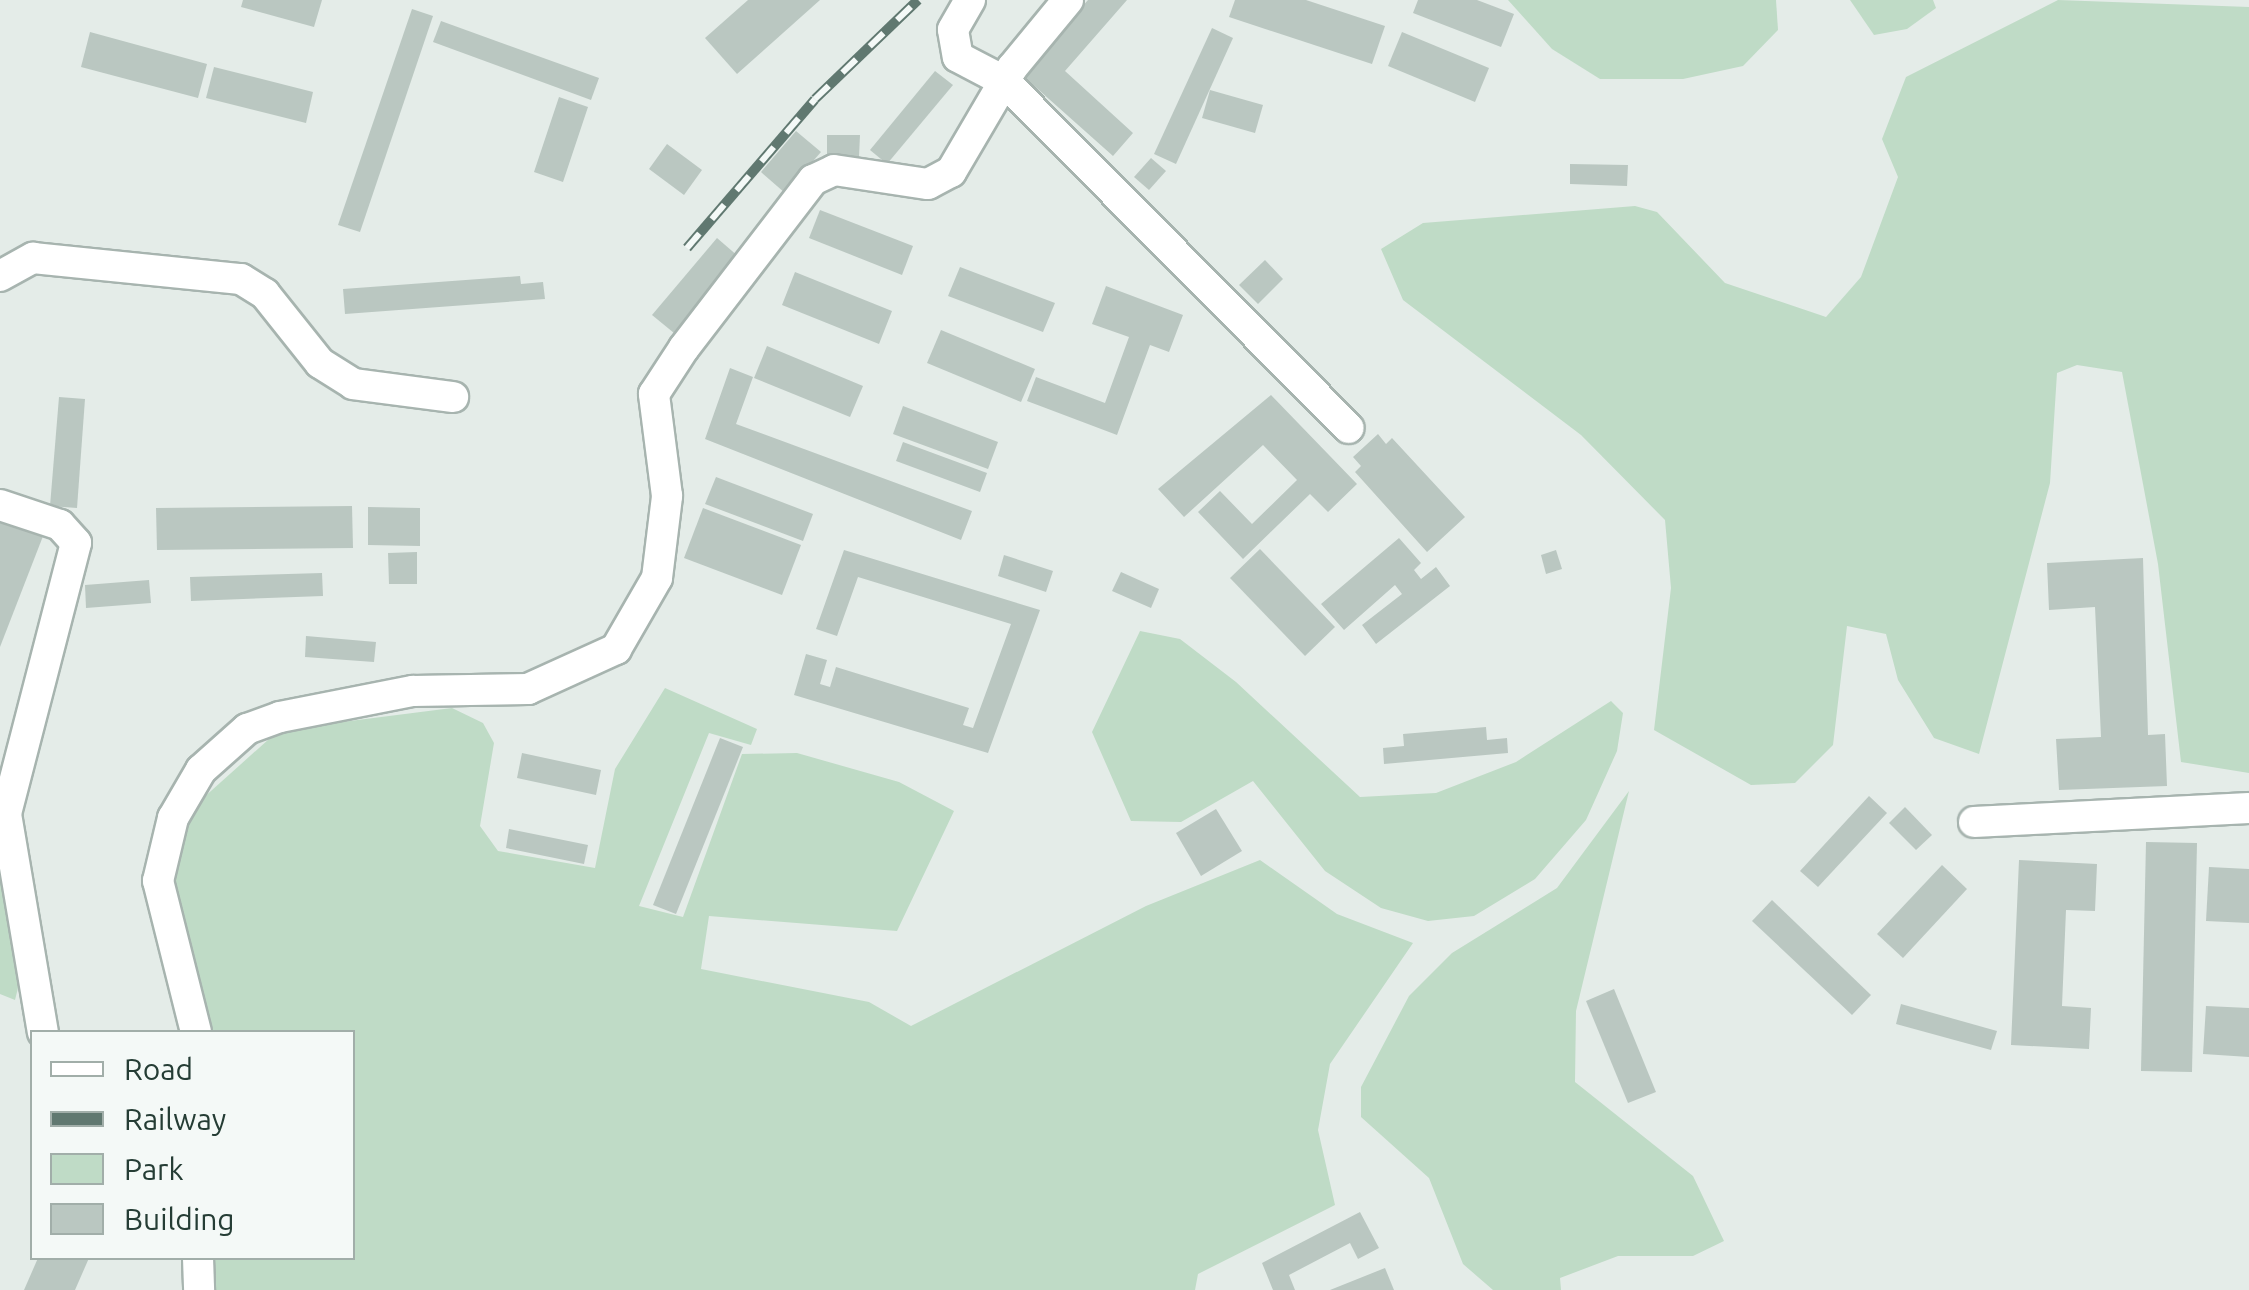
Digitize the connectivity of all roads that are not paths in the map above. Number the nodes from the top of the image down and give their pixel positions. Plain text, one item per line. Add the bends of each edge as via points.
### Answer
1 (970, 0) edge
2 (1068, 0) edge
3 (1004, 80) junction
4 (0, 276) edge
5 (453, 398) dead end
6 (1349, 428) dead end
7 (0, 505) edge
8 (2249, 808) edge
9 (1974, 822) dead end
10 (44, 1030) edge
11 (195, 1030) edge
12 (198, 1260) edge
13 (199, 1290) edge

1 - 3 street via 953,30 958,57
2 - 3 street
3 - 6 street
3 - 11 street via 951,172 928,184 834,170 812,180 684,348 654,394 667,496 657,578 616,649 528,689 412,690 280,717 246,729 201,770 173,818 158,881
4 - 5 street via 33,258 242,279 265,294 320,363 353,384
7 - 10 street via 60,525 76,543 6,814
8 - 9 street
12 - 13 street

